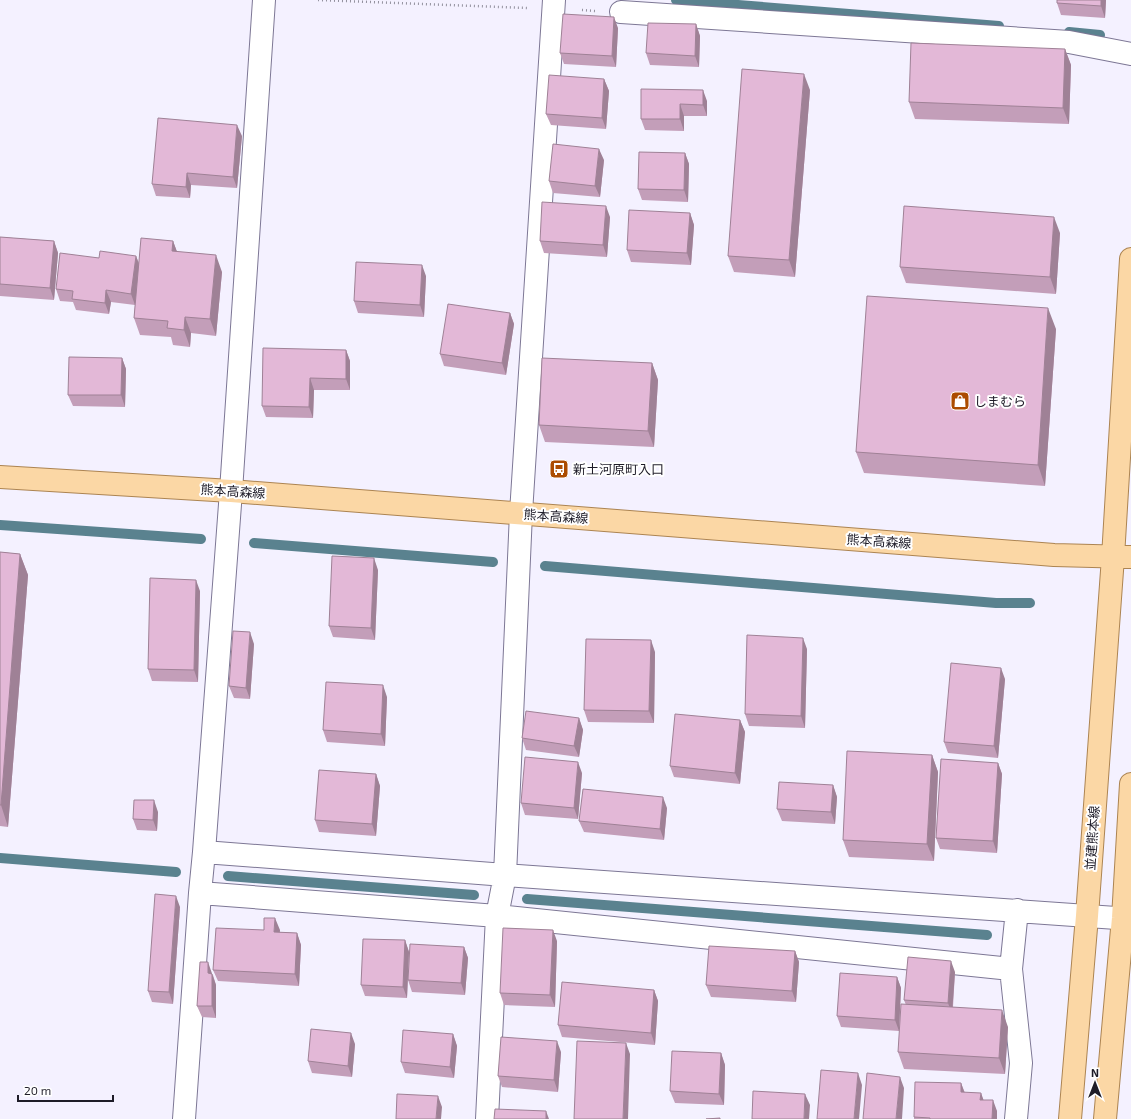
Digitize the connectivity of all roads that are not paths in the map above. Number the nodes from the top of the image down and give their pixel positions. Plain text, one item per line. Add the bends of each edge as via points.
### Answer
1 (264, 0) edge
2 (553, 5) edge
3 (621, 12) road end
4 (1131, 54) edge
5 (1131, 259) edge
6 (0, 477) edge
7 (231, 491) junction
8 (521, 513) junction
9 (1122, 557) edge
10 (1131, 784) edge
11 (204, 852) junction
12 (505, 875) junction
13 (200, 893) junction
14 (1017, 910) junction
15 (497, 916) junction
16 (1087, 916) junction
17 (1127, 918) edge
18 (1011, 969) junction
19 (184, 1119) edge
20 (487, 1119) edge
21 (1016, 1119) edge
22 (1070, 1119) edge
23 (1105, 1119) edge

1 - 7 street
2 - 8 street
3 - 4 street via 1069,42
5 - 9 main road
6 - 7 main road, 熊本高森線
7 - 8 main road, 熊本高森線
7 - 11 street
8 - 9 main road, 熊本高森線 via 1054,555
8 - 12 street
9 - 16 main road, 並建熊本線
10 - 17 main road
11 - 12 street
11 - 13 street
12 - 14 street
12 - 15 street
13 - 15 street
13 - 19 street
14 - 16 street
14 - 18 street
15 - 18 street
15 - 20 street
16 - 17 street
16 - 22 main road, 並建熊本線
17 - 23 main road via 1109,1064
18 - 21 street via 1021,1063

